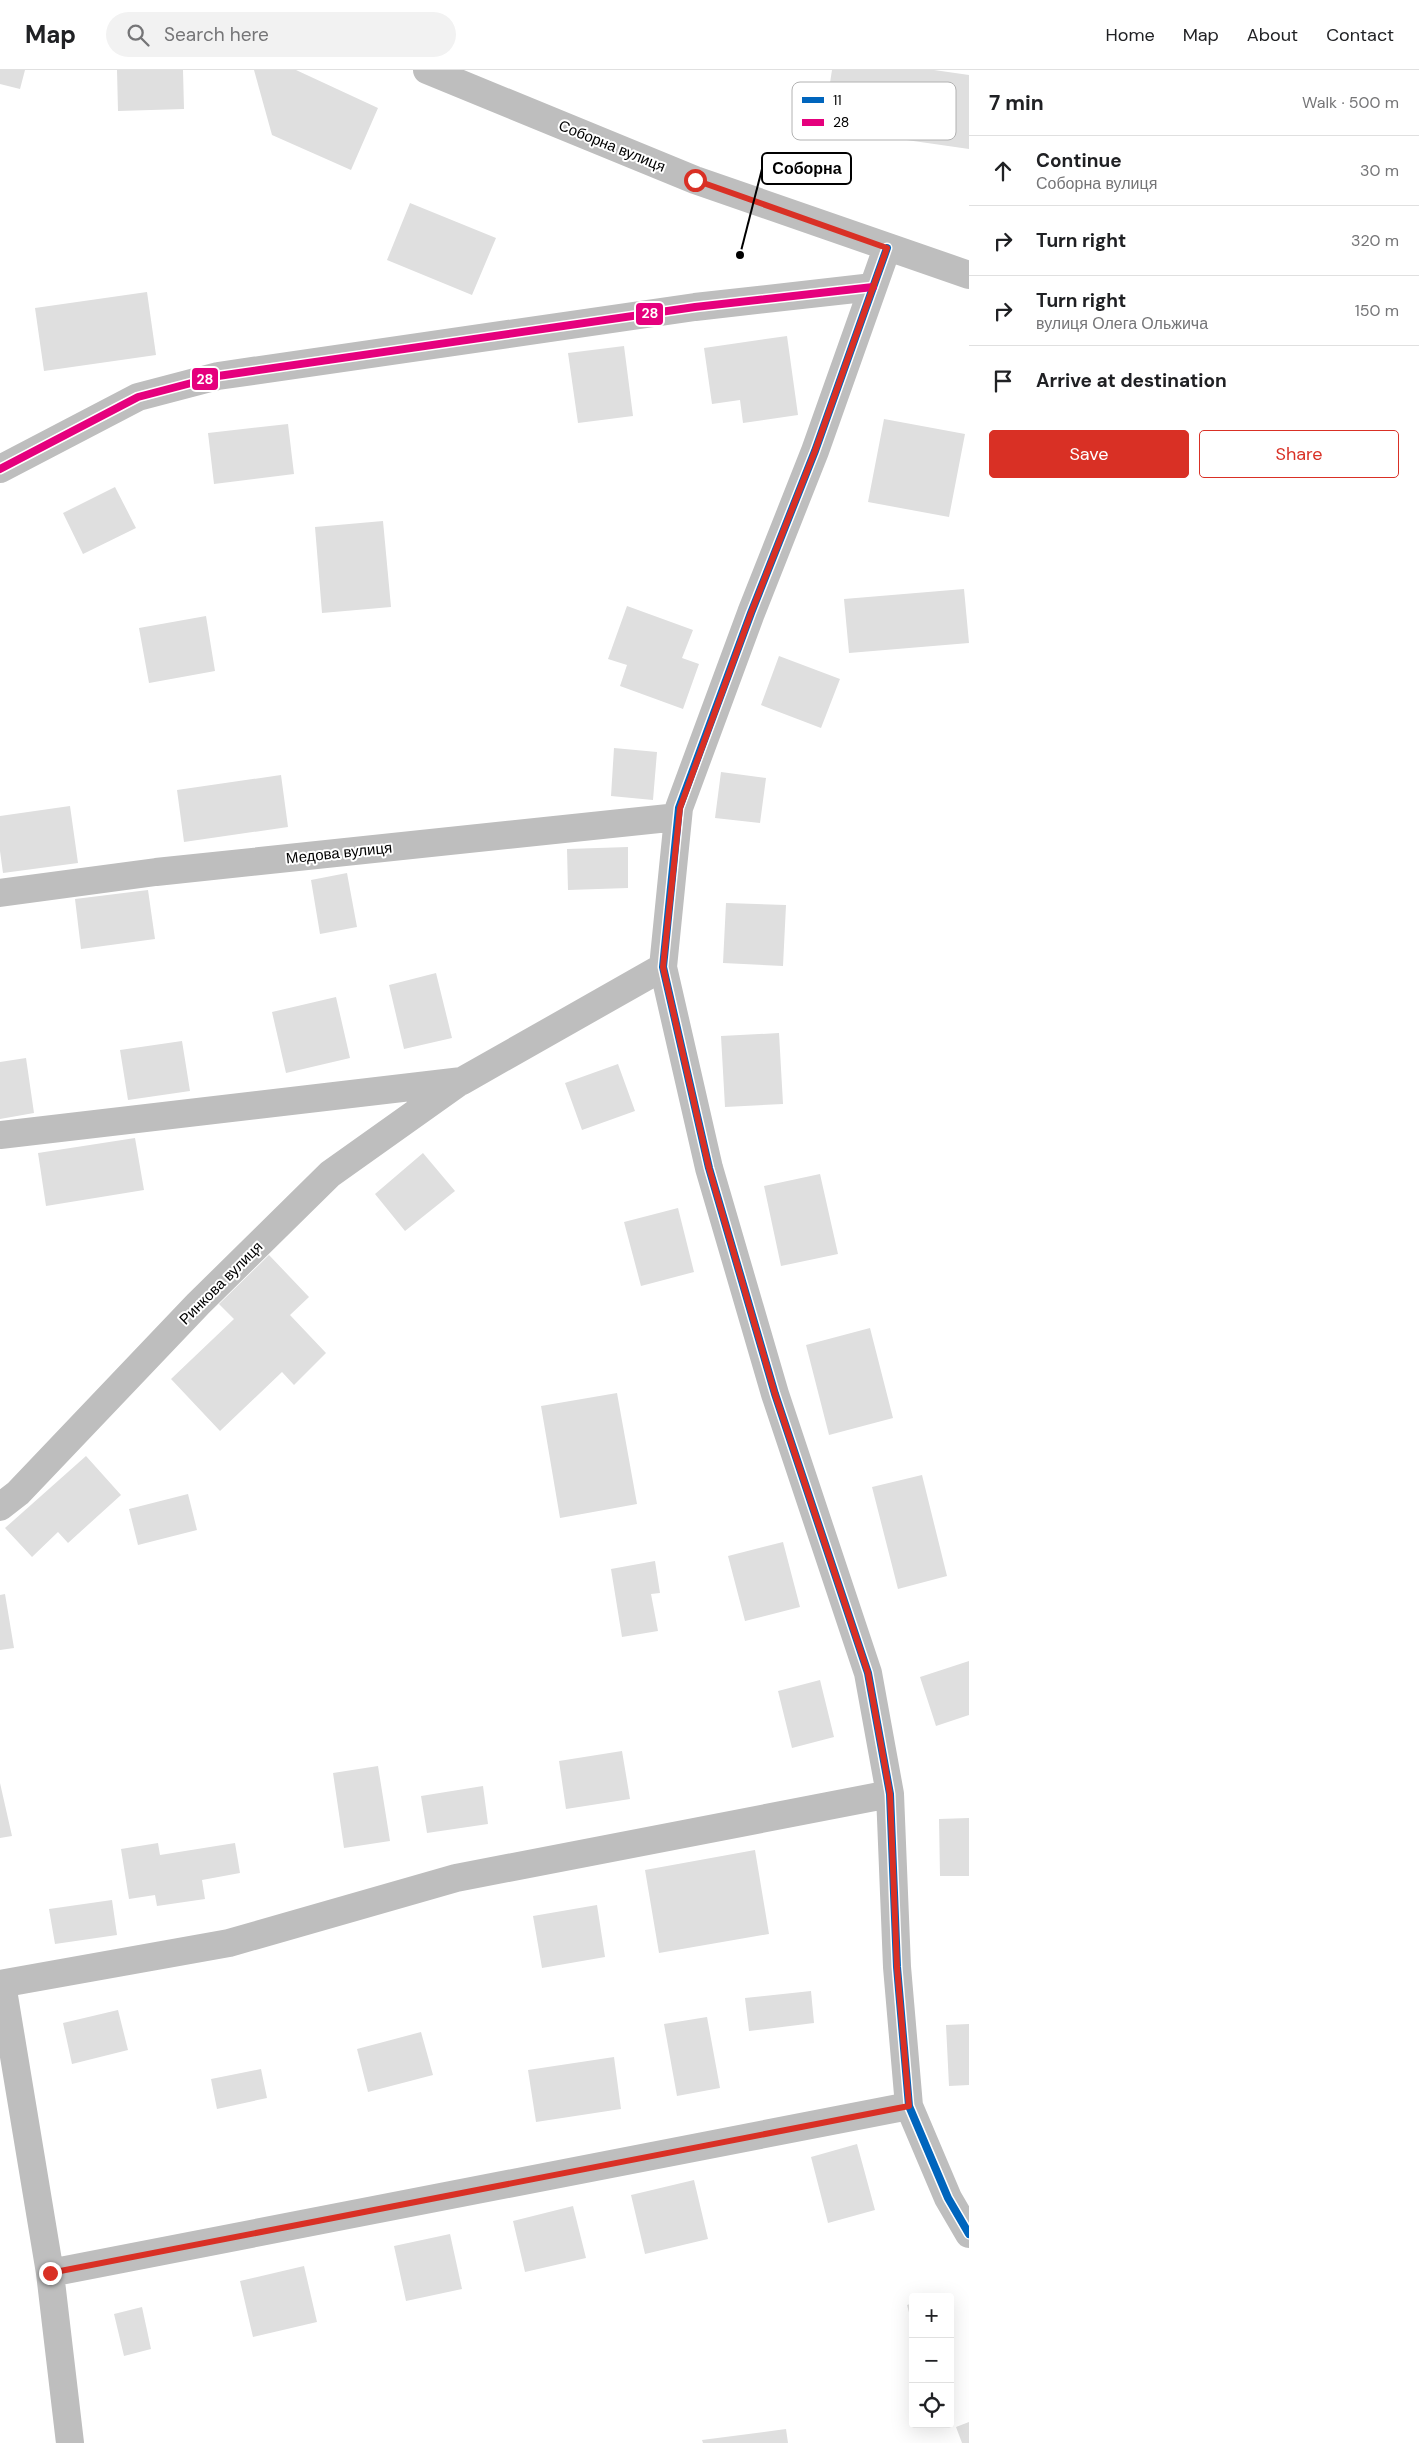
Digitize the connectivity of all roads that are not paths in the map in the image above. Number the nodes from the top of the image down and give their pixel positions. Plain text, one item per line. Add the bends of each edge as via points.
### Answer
1 (427, 70) edge
2 (887, 248) junction
3 (969, 275) edge
4 (874, 288) junction
5 (0, 469) edge
6 (678, 817) junction
7 (0, 893) edge
8 (663, 967) junction
9 (462, 1081) junction
10 (0, 1134) edge
11 (0, 1507) edge
12 (890, 1794) junction
13 (1, 1984) edge
14 (909, 2106) junction
15 (969, 2234) edge
16 (50, 2273) junction
17 (70, 2443) edge

1 - 2 street, Соборна вулиця via 695,180
2 - 3 street, Соборна вулиця
2 - 4 street
4 - 5 street via 695,307 218,376 138,397
4 - 6 street via 815,451 747,622
6 - 7 street, Медова вулиця via 166,871
6 - 8 street
8 - 9 street, Ринкова вулиця
8 - 12 street via 709,1168 775,1394 868,1673
9 - 10 street
9 - 11 street, Ринкова вулиця via 330,1174 198,1304 18,1493
12 - 13 street via 456,1878 229,1942
12 - 14 street via 897,1967
13 - 16 street
14 - 15 street via 948,2198
14 - 16 street
16 - 17 street

